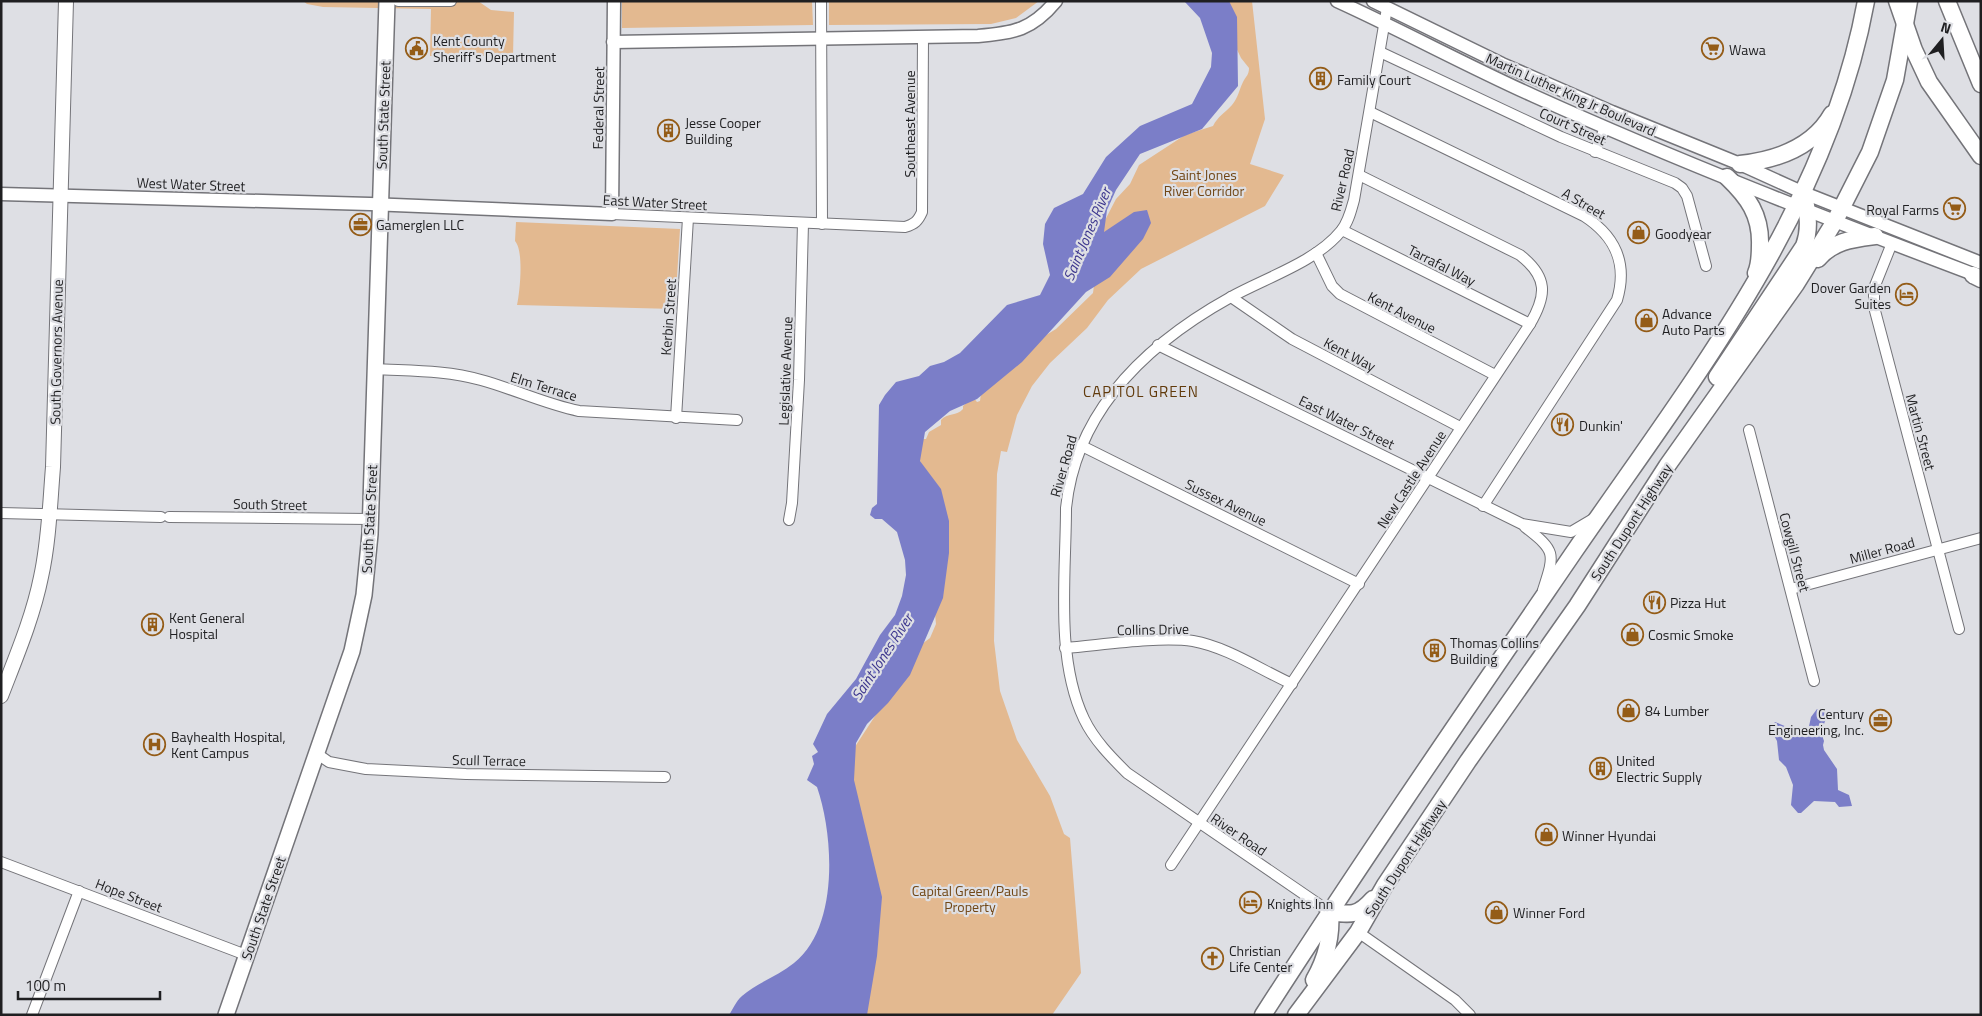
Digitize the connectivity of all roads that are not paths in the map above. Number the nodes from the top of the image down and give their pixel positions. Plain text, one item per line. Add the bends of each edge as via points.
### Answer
1 (66, 1) edge
2 (387, 1) edge
3 (398, 1) edge
4 (451, 1) edge
5 (614, 1) edge
6 (821, 1) edge
7 (1056, 1) edge
8 (1336, 1) edge
9 (1373, 1) edge
10 (1866, 1) edge
11 (1897, 1) edge
12 (1909, 1) edge
13 (1948, 1) edge
14 (1388, 8) junction
15 (1383, 23) junction
16 (1906, 27) junction
17 (923, 37) junction
18 (821, 39) junction
19 (613, 42) junction
20 (1380, 52) junction
21 (1981, 84) edge
22 (1845, 90) junction
23 (1370, 112) junction
24 (1605, 128) junction
25 (1595, 152) junction
26 (1981, 156) edge
27 (1740, 164) junction
28 (1359, 175) junction
29 (1727, 177) junction
30 (1, 194) edge
31 (59, 196) junction
32 (1803, 203) junction
33 (380, 204) junction
34 (922, 212) joint
35 (612, 214) junction
36 (1838, 215) junction
37 (688, 218) junction
38 (803, 223) junction
39 (822, 224) junction
40 (1342, 230) junction
41 (1875, 236) junction
42 (1892, 243) junction
43 (1316, 253) junction
44 (1706, 266) dead end
45 (1979, 273) edge
46 (1749, 293) junction
47 (1231, 297) junction
48 (1785, 300) junction
49 (1530, 324) junction
50 (1158, 345) junction
51 (374, 369) junction
52 (1495, 375) junction
53 (676, 418) junction
54 (737, 420) dead end
55 (1460, 427) junction
56 (1749, 430) dead end
57 (1080, 445) junction
58 (1667, 466) junction
59 (1428, 479) junction
60 (1483, 506) junction
61 (1, 513) edge
62 (50, 514) junction
63 (1598, 516) junction
64 (370, 519) junction
65 (789, 520) dead end
66 (1522, 524) junction
67 (1981, 538) edge
68 (1938, 549) junction
69 (1359, 584) junction
70 (1791, 589) junction
71 (1538, 604) junction
72 (1959, 629) dead end
73 (1066, 648) junction
74 (1814, 682) dead end
75 (1292, 684) junction
76 (1, 696) edge
77 (316, 753) junction
78 (665, 777) dead end
79 (1198, 822) junction
80 (1, 862) edge
81 (1171, 865) dead end
82 (1348, 885) junction
83 (1385, 885) junction
84 (79, 891) junction
85 (1330, 912) junction
86 (1348, 914) junction
87 (1332, 929) junction
88 (1358, 932) junction
89 (1315, 934) junction
90 (246, 955) junction
91 (32, 1015) edge
92 (226, 1015) edge
93 (1263, 1015) edge
94 (1295, 1015) edge
95 (1470, 1015) edge

1 - 31 main road, South Governors Avenue
2 - 33 main road, South State Street
3 - 4 street
5 - 19 street, Federal Street
6 - 18 street
7 - 17 street via 1044,15 1012,33
8 - 15 street, Martin Luther King Jr Boulevard
9 - 14 street, Martin Luther King Jr Boulevard
10 - 22 highway, South Dupont Highway
11 - 16 highway
12 - 16 highway, South Dupont Highway
13 - 21 highway
14 - 15 street, River Road
14 - 27 street, Martin Luther King Jr Boulevard via 1502,64
15 - 20 street, River Road
15 - 24 street, Martin Luther King Jr Boulevard
16 - 26 highway via 1929,82
16 - 36 highway, South Dupont Highway via 1895,80 1872,145
17 - 18 street
17 - 34 street, Southeast Avenue
18 - 19 street
18 - 39 street
19 - 35 street, Federal Street
20 - 23 street, River Road
20 - 25 street, Court Street
22 - 27 highway via 1829,118 1802,145 1764,161
22 - 32 highway, South Dupont Highway
23 - 28 street, River Road
23 - 60 street, A Street via 1584,216 1604,230 1613,244 1622,278 1617,300
24 - 25 street
24 - 29 street, Martin Luther King Jr Boulevard
25 - 44 street, Court Street via 1675,182 1682,188
27 - 32 street, Martin Luther King Jr Boulevard
28 - 40 street, River Road via 1354,200
28 - 49 street, New Castle Avenue via 1530,262 1537,271 1542,288 1539,308
29 - 32 street, Martin Luther King Jr Boulevard
29 - 46 highway via 1750,201 1761,233 1758,268
30 - 31 street, West Water Street
31 - 33 street, West Water Street
31 - 62 main road, South Governors Avenue
32 - 36 street
32 - 36 street
32 - 46 highway, South Dupont Highway
32 - 58 highway via 1809,234 1804,246 1716,378
33 - 35 street, East Water Street
33 - 51 main road, South State Street
34 - 39 street, East Water Street via 919,220 905,226
35 - 37 street, East Water Street
36 - 41 street
36 - 45 street
36 - 48 highway, South Dupont Highway
37 - 38 street, East Water Street
37 - 53 street, Kerbin Street
38 - 39 street, East Water Street
38 - 65 street, Legislative Avenue via 800,380
40 - 43 street, River Road
40 - 49 street, Tarrafal Way
41 - 42 street
41 - 48 highway via 1833,245 1820,256
42 - 45 street
42 - 68 street, Martin Street via 1874,288 1874,307
43 - 47 street, River Road
43 - 52 street, Kent Avenue via 1332,286 1340,294
46 - 63 highway, South Dupont Highway
47 - 50 street, River Road
47 - 55 street, Kent Way via 1292,339
48 - 58 highway, South Dupont Highway
49 - 52 street, New Castle Avenue
50 - 57 street, River Road via 1107,400
50 - 59 street, East Water Street
51 - 53 street, Elm Terrace via 456,374 579,411
51 - 64 main road, South State Street
52 - 55 street, New Castle Avenue
53 - 54 street, Elm Terrace
55 - 59 street, New Castle Avenue
56 - 70 street, Cowgill Street
57 - 69 street, Sussex Avenue
57 - 73 street, River Road via 1067,492
58 - 83 highway, South Dupont Highway via 1577,606
59 - 60 street, East Water Street
59 - 69 street, New Castle Avenue
60 - 66 street, East Water Street
61 - 62 street, South Street
62 - 64 street, South Street
62 - 76 main road, South Governors Avenue via 42,576
63 - 66 street, East Water Street via 1571,532
63 - 71 highway, South Dupont Highway
64 - 77 main road, South State Street via 366,577 357,632
66 - 71 street, East Water Street via 1544,541 1551,552 1552,562
67 - 68 street, Miller Road
68 - 70 street, Miller Road
68 - 72 street, Martin Street
69 - 75 street, New Castle Avenue
70 - 74 street, Cowgill Street
71 - 82 highway, South Dupont Highway
73 - 75 street, Collins Drive via 1162,640 1193,641 1223,651
73 - 79 street, River Road via 1075,696 1085,721 1106,752 1127,773
75 - 79 street, New Castle Avenue
77 - 78 street, Scull Terrace via 329,762 366,769
77 - 90 main road, South State Street
79 - 81 street, New Castle Avenue
79 - 85 street, River Road
80 - 84 street, Hope Street
82 - 85 highway, South Dupont Highway
82 - 86 highway
83 - 86 highway via 1362,911
83 - 88 highway, South Dupont Highway
84 - 90 street, Hope Street
84 - 91 street
85 - 86 highway
85 - 87 highway
85 - 89 highway, South Dupont Highway
86 - 88 highway
87 - 88 highway via 1339,927
87 - 89 highway
87 - 94 highway via 1316,976
88 - 94 highway, South Dupont Highway
88 - 95 street via 1455,1000
89 - 93 highway, South Dupont Highway
90 - 92 main road, South State Street

